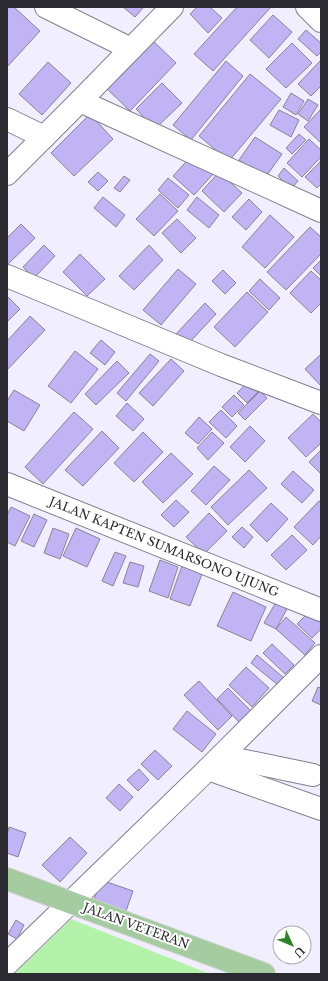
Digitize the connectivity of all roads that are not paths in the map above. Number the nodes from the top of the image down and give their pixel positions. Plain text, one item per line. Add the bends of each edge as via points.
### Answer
1 (46, 7) edge
2 (172, 7) edge
3 (307, 7) edge
4 (321, 21) edge
5 (131, 49) junction
6 (80, 101) junction
7 (7, 119) edge
8 (44, 137) junction
9 (7, 174) edge
10 (321, 211) edge
11 (7, 276) edge
12 (321, 403) edge
13 (7, 484) edge
14 (321, 610) edge
15 (321, 656) edge
16 (214, 762) junction
17 (313, 776) dead end
18 (321, 809) edge
19 (7, 879) edge
20 (71, 902) junction
21 (7, 964) edge
22 (264, 974) edge

1 - 5 street
2 - 5 street
3 - 4 street
5 - 6 street
6 - 8 street
6 - 10 street
7 - 8 street
8 - 9 street
11 - 12 street via 221,365
13 - 14 street, JALAN KAPTEN SUMARSONO UJUNG
15 - 16 street
16 - 17 street
16 - 18 street
16 - 20 street
19 - 20 main road, JALAN VETERAN
20 - 21 street
20 - 22 main road, JALAN VETERAN

